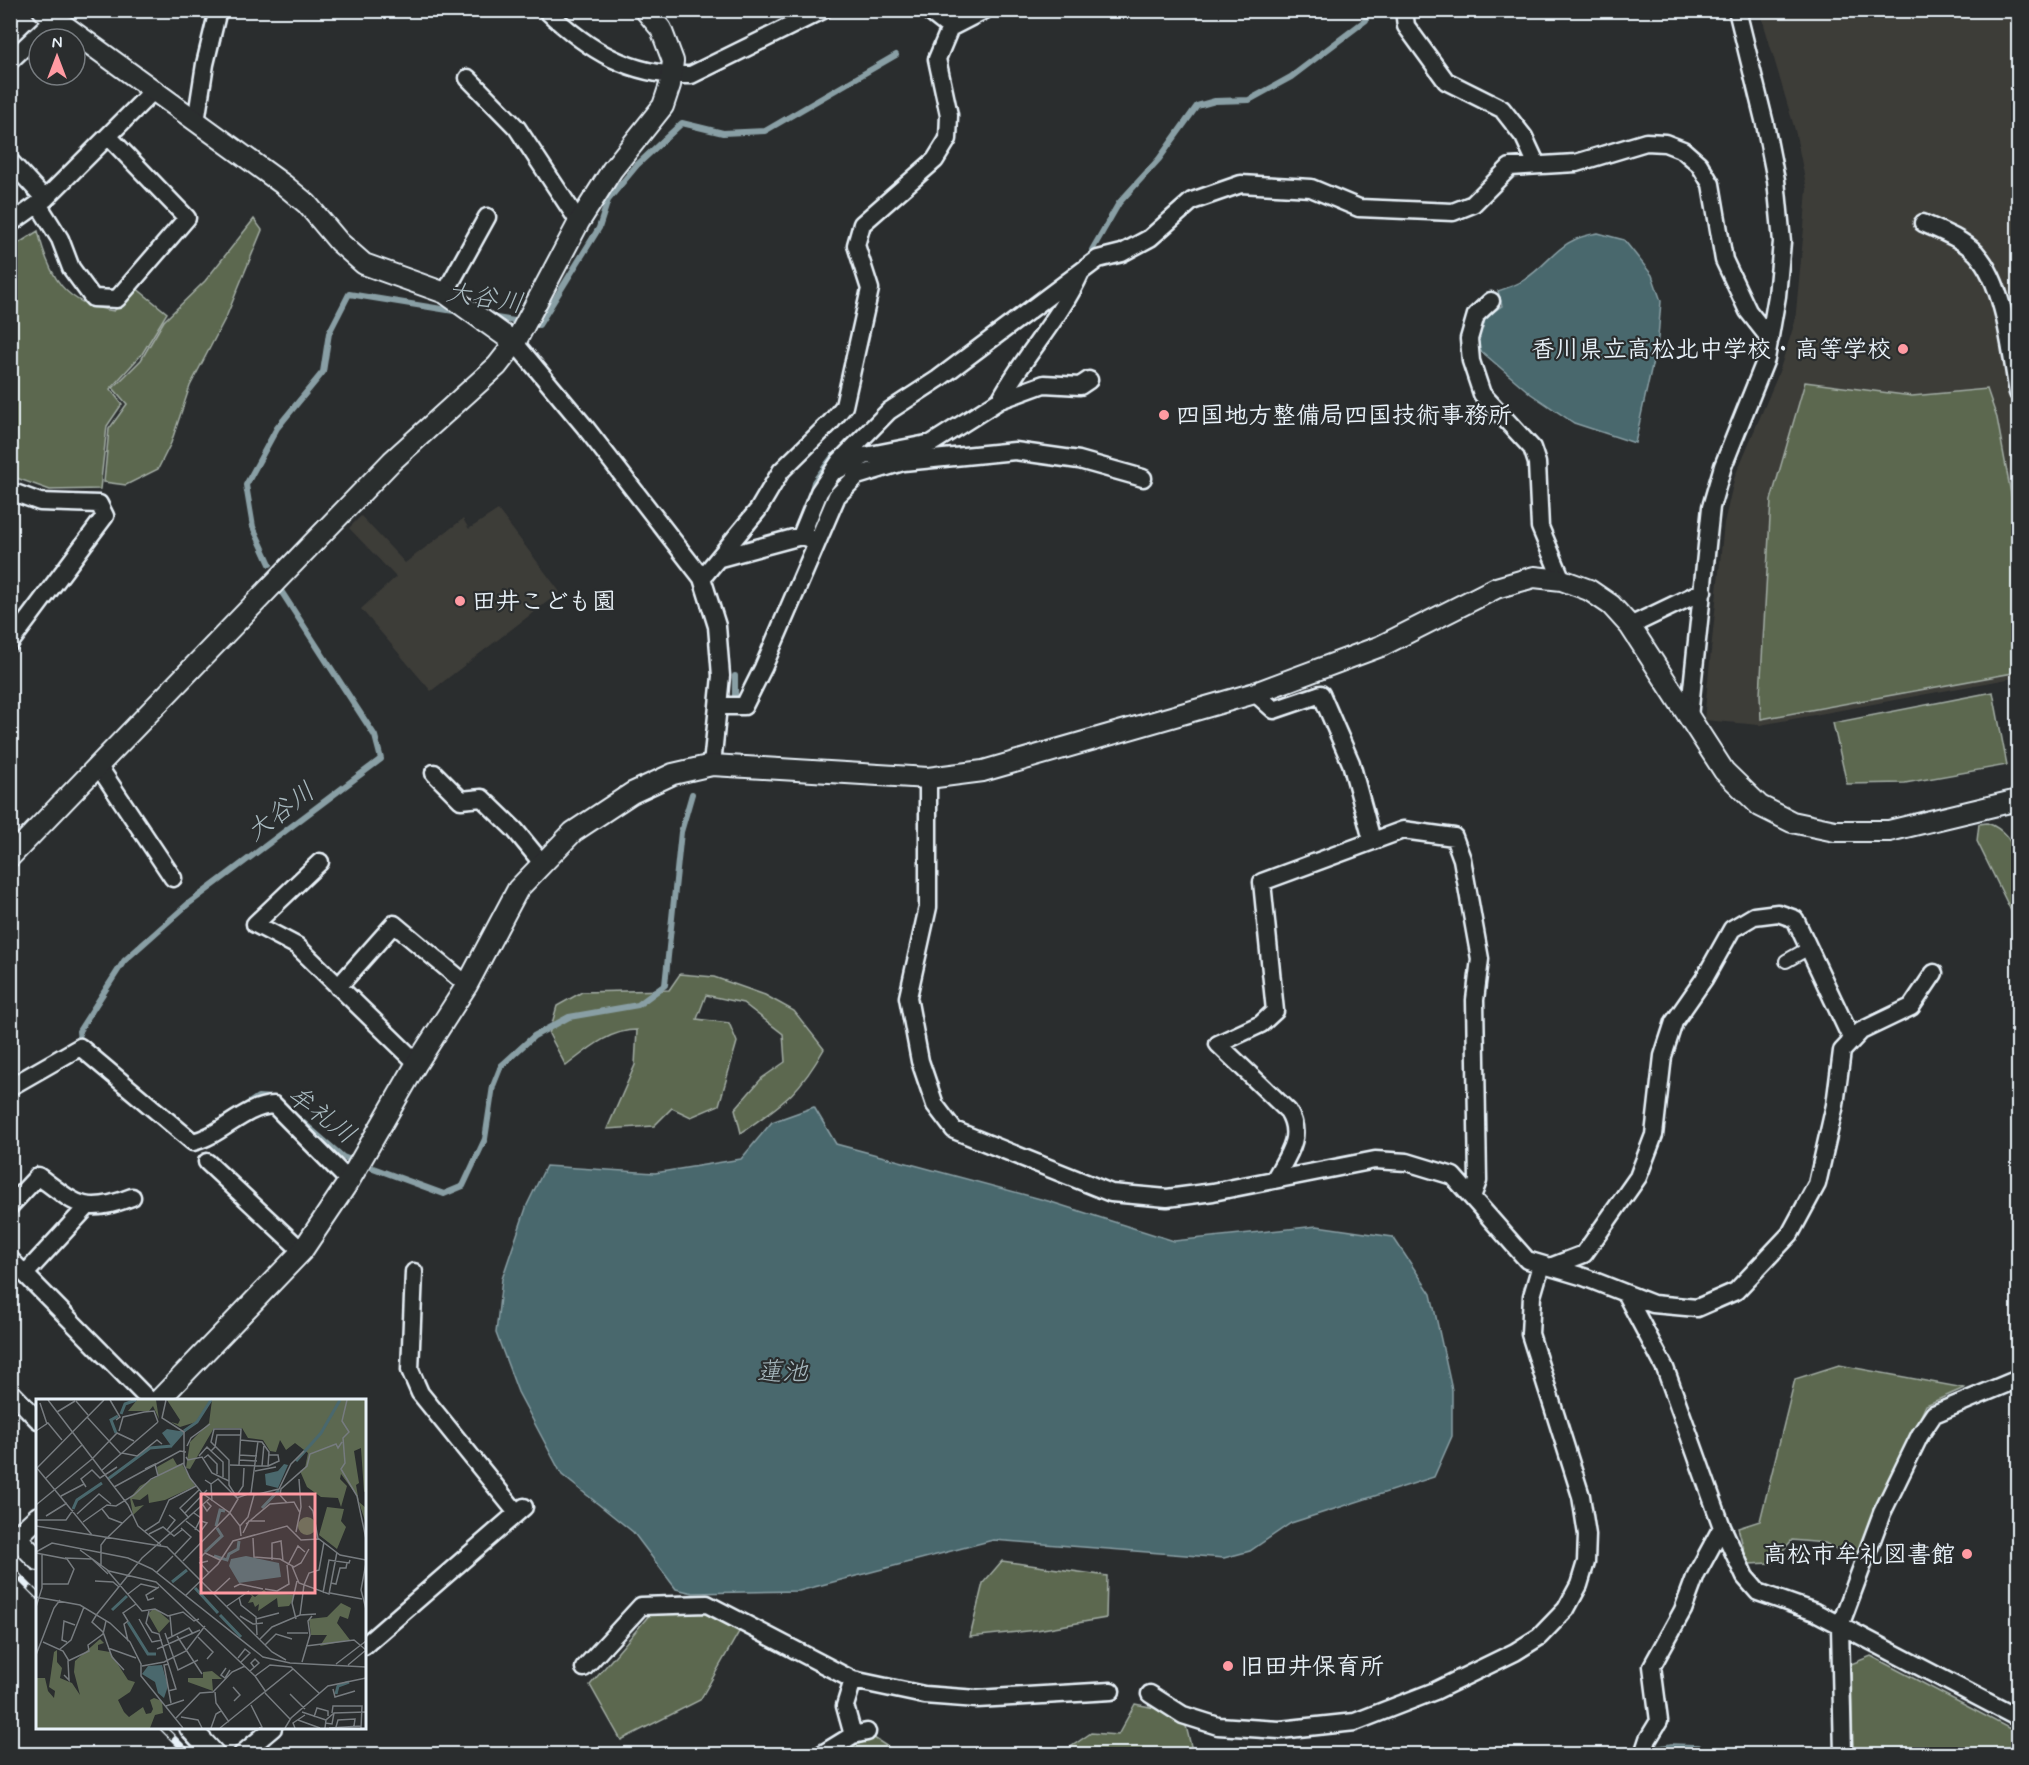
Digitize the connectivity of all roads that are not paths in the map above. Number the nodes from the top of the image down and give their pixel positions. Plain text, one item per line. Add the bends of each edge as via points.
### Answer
1 (218, 10) edge
2 (546, 10) edge
3 (823, 10) edge
4 (927, 10) edge
5 (985, 10) edge
6 (1404, 10) edge
7 (1737, 10) edge
8 (647, 11) edge
9 (52, 13) edge
10 (950, 28) junction
11 (10, 61) edge
12 (672, 76) junction
13 (468, 78) dead end
14 (152, 92) junction
15 (196, 122) junction
16 (109, 136) junction
17 (10, 162) edge
18 (1537, 165) junction
19 (42, 202) junction
20 (487, 217) dead end
21 (579, 222) junction
22 (1923, 223) dead end
23 (10, 224) edge
24 (1082, 271) junction
25 (451, 298) junction
26 (1491, 301) dead end
27 (1770, 339) junction
28 (515, 343) junction
29 (1089, 380) dead end
30 (2019, 393) edge
31 (1000, 400) junction
32 (832, 473) junction
33 (1143, 478) dead end
34 (10, 491) edge
35 (801, 536) junction
36 (818, 542) junction
37 (720, 558) junction
38 (702, 578) junction
39 (1562, 580) junction
40 (1703, 591) junction
41 (1630, 626) junction
42 (10, 643) edge
43 (1255, 693) junction
44 (718, 706) junction
45 (1689, 717) junction
46 (712, 765) junction
47 (99, 766) junction
48 (434, 773) dead end
49 (928, 778) junction
50 (2019, 800) edge
51 (1371, 840) junction
52 (10, 857) edge
53 (320, 862) dead end
54 (542, 863) junction
55 (173, 878) dead end
56 (1809, 948) junction
57 (1786, 961) dead end
58 (1934, 973) dead end
59 (467, 985) junction
60 (338, 987) junction
61 (1852, 1040) junction
62 (417, 1063) junction
63 (10, 1087) edge
64 (207, 1162) dead end
65 (1274, 1180) junction
66 (349, 1182) junction
67 (132, 1197) dead end
68 (1472, 1197) junction
69 (10, 1206) edge
70 (86, 1208) junction
71 (302, 1251) junction
72 (10, 1259) edge
73 (1546, 1266) junction
74 (414, 1272) dead end
75 (25, 1274) junction
76 (1625, 1293) junction
77 (2019, 1379) edge
78 (10, 1391) edge
79 (168, 1398) edge
80 (147, 1399) edge
81 (36, 1418) edge
82 (36, 1519) edge
83 (1722, 1527) junction
84 (12, 1537) edge
85 (36, 1558) edge
86 (1840, 1626) junction
87 (366, 1644) edge
88 (584, 1668) dead end
89 (853, 1680) junction
90 (1111, 1691) dead end
91 (1150, 1694) dead end
92 (2019, 1718) edge
93 (191, 1729) edge
94 (272, 1729) edge
95 (214, 1755) edge
96 (243, 1755) edge
97 (822, 1755) edge
98 (1643, 1755) edge
99 (1843, 1755) edge

1 - 15 street
2 - 12 street via 576,39 607,56 638,69
3 - 12 street via 691,75
4 - 10 street
5 - 10 street
6 - 18 street via 1406,26 1446,81 1503,110 1524,137
7 - 27 street via 1767,135 1782,242
8 - 12 street via 661,29 673,61
9 - 11 street
9 - 14 street
10 - 37 street via 938,59 949,115 948,139 935,160 862,224 856,244 870,289 844,406 780,471 758,510
12 - 21 street via 663,106 612,170
13 - 21 street via 517,128
14 - 15 street
14 - 16 street
15 - 25 street via 307,204 363,264
16 - 19 street
16 - 19 street via 187,218 117,299 93,298 71,268
17 - 19 street
18 - 24 street via 1509,167 1473,204 1453,212 1359,208 1311,188 1240,184 1192,201 1150,238 1122,253 1098,259
18 - 27 street via 1576,163 1646,142 1665,143 1683,150 1699,164 1711,184 1728,270 1748,311
19 - 23 street
20 - 25 street
21 - 28 street
22 - 30 street via 1976,253 2001,299
24 - 31 street via 1068,301 1015,372
24 - 32 street via 889,411
25 - 28 street
26 - 39 street via 1476,315 1469,339 1471,361 1482,394 1532,448 1537,464 1540,527
27 - 40 street via 1711,507
28 - 38 street
28 - 47 street via 497,366 392,460
29 - 31 street via 1080,386 1044,384
31 - 32 street via 932,443 865,456
32 - 35 street via 819,492
33 - 36 street via 1079,460 1015,451 903,462 857,477 837,496
34 - 42 street via 40,502 99,504 105,516
35 - 36 street
35 - 37 street
36 - 44 street via 744,706
37 - 38 street
38 - 44 street via 717,626 721,676
39 - 41 street via 1589,590 1611,605
39 - 43 street via 1534,577 1496,588 1381,646
40 - 41 street
40 - 45 street
41 - 45 street
43 - 49 street via 1014,763
43 - 51 street via 1274,710 1321,694 1351,763
44 - 46 street
45 - 50 street via 1724,771 1760,806 1792,822 1835,831 1889,831
46 - 49 street
46 - 54 street via 673,774 632,793 573,832
47 - 52 street
47 - 55 street
48 - 54 street via 461,800 482,798
49 - 65 street via 928,908 908,997 920,1061 935,1106 954,1130 1112,1193 1167,1198
51 - 65 street via 1262,882 1275,1011 1261,1024 1218,1044 1288,1111 1295,1123 1295,1142
51 - 68 street via 1403,830 1454,837 1462,859 1480,959 1475,1000 1478,1182
53 - 60 street via 255,924 297,946
54 - 59 street via 518,889
56 - 57 street
56 - 61 street
56 - 73 street via 1795,919 1778,913 1754,916 1732,929 1674,1022 1664,1056 1654,1134 1638,1177 1584,1254
58 - 61 street via 1911,1007 1861,1031
59 - 60 street via 394,924
59 - 62 street
60 - 62 street
61 - 76 street via 1842,1051 1835,1106 1817,1184 1790,1234 1736,1291 1697,1308 1653,1305
62 - 66 street
63 - 66 street via 80,1047 193,1142 205,1139 259,1106 274,1105
64 - 71 street
65 - 68 street via 1375,1160 1407,1162 1453,1176
66 - 71 street
67 - 70 street via 110,1206
68 - 73 street via 1527,1260
69 - 70 street via 38,1176
70 - 75 street
71 - 79 street
72 - 75 street
73 - 76 street
73 - 91 street via 1532,1296 1530,1335 1581,1496 1587,1535 1586,1562 1566,1609 1539,1637 1515,1652 1435,1691 1355,1722 1280,1730 1218,1726 1183,1714
74 - 87 street via 410,1370 420,1393 521,1509
75 - 80 street
76 - 83 street via 1665,1368
77 - 86 street via 1934,1414 1882,1513
78 - 81 street
82 - 84 street
83 - 86 street via 1745,1577 1758,1592 1815,1612
83 - 98 street via 1652,1666 1659,1721
84 - 85 street
86 - 92 street
86 - 99 street
88 - 89 street via 641,1606 707,1604
89 - 90 street via 924,1695 977,1699
89 - 97 street via 845,1706 860,1733
93 - 95 street
94 - 96 street

